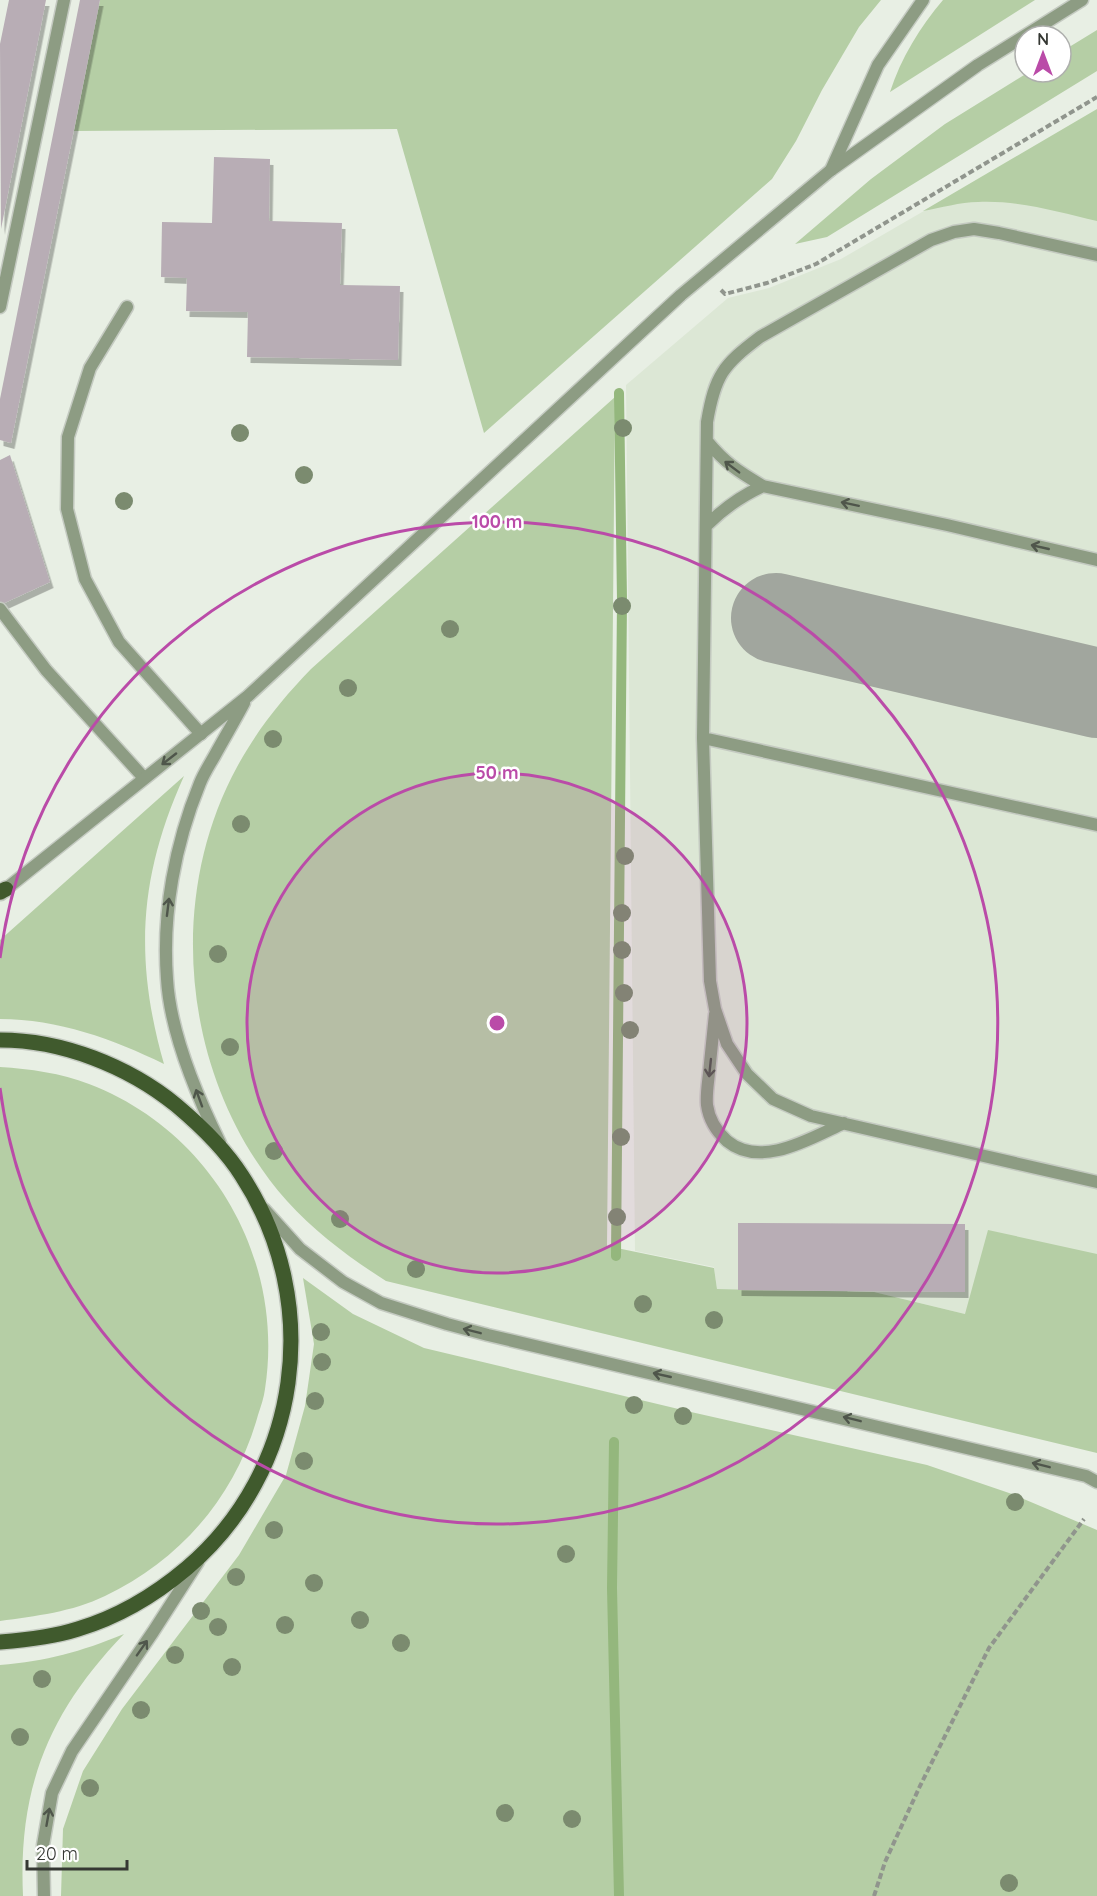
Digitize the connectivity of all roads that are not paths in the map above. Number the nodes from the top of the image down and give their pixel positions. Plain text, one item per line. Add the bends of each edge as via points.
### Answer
1 (64, 0) edge
2 (923, 0) edge
3 (1082, 0) edge
4 (831, 170) junction
5 (1097, 255) edge
6 (0, 307) edge
7 (127, 307) dead end
8 (707, 441) junction
9 (763, 486) junction
10 (707, 525) junction
11 (1097, 560) edge
12 (0, 609) edge
13 (248, 696) junction
14 (201, 734) junction
15 (703, 738) junction
16 (144, 778) junction
17 (1097, 825) edge
18 (1, 890) edge
19 (716, 1009) junction
20 (0, 1040) edge
21 (844, 1124) junction
22 (224, 1151) junction
23 (1097, 1182) edge
24 (258, 1203) junction
25 (1093, 1479) edge
26 (203, 1554) junction
27 (0, 1642) edge
28 (44, 1896) edge

1 - 6 street
2 - 4 street via 879,65
3 - 4 street via 978,65
4 - 13 street via 704,275
5 - 8 street via 974,229 931,240 760,337 734,357 720,375 712,396
7 - 14 street via 90,368 69,437 67,509 85,579 120,642
9 -> 8 street via 733,468
8 - 10 street
9 - 10 street via 736,499
11 -> 9 street
10 - 15 street
12 - 16 street via 46,670
13 - 14 street
22 -> 13 street via 205,1112 177,1032 167,980 167,923 181,838 200,781
14 -> 16 street
15 - 17 street
15 - 19 street via 710,981
16 - 18 street
19 - 21 street via 727,1044 747,1074 773,1099 811,1116
19 -> 21 street via 707,1105 719,1134 747,1151 764,1152
20 - 22 main road via 46,1045 126,1072 162,1094
21 - 23 street
22 - 24 main road
25 -> 24 street via 478,1332 381,1303 343,1282 300,1249
24 - 26 main road via 286,1282 291,1324 289,1377 272,1449 254,1487 231,1523
26 - 27 main road via 165,1586 124,1611 78,1629 31,1640
28 -> 26 street via 43,1845 52,1793 77,1742

